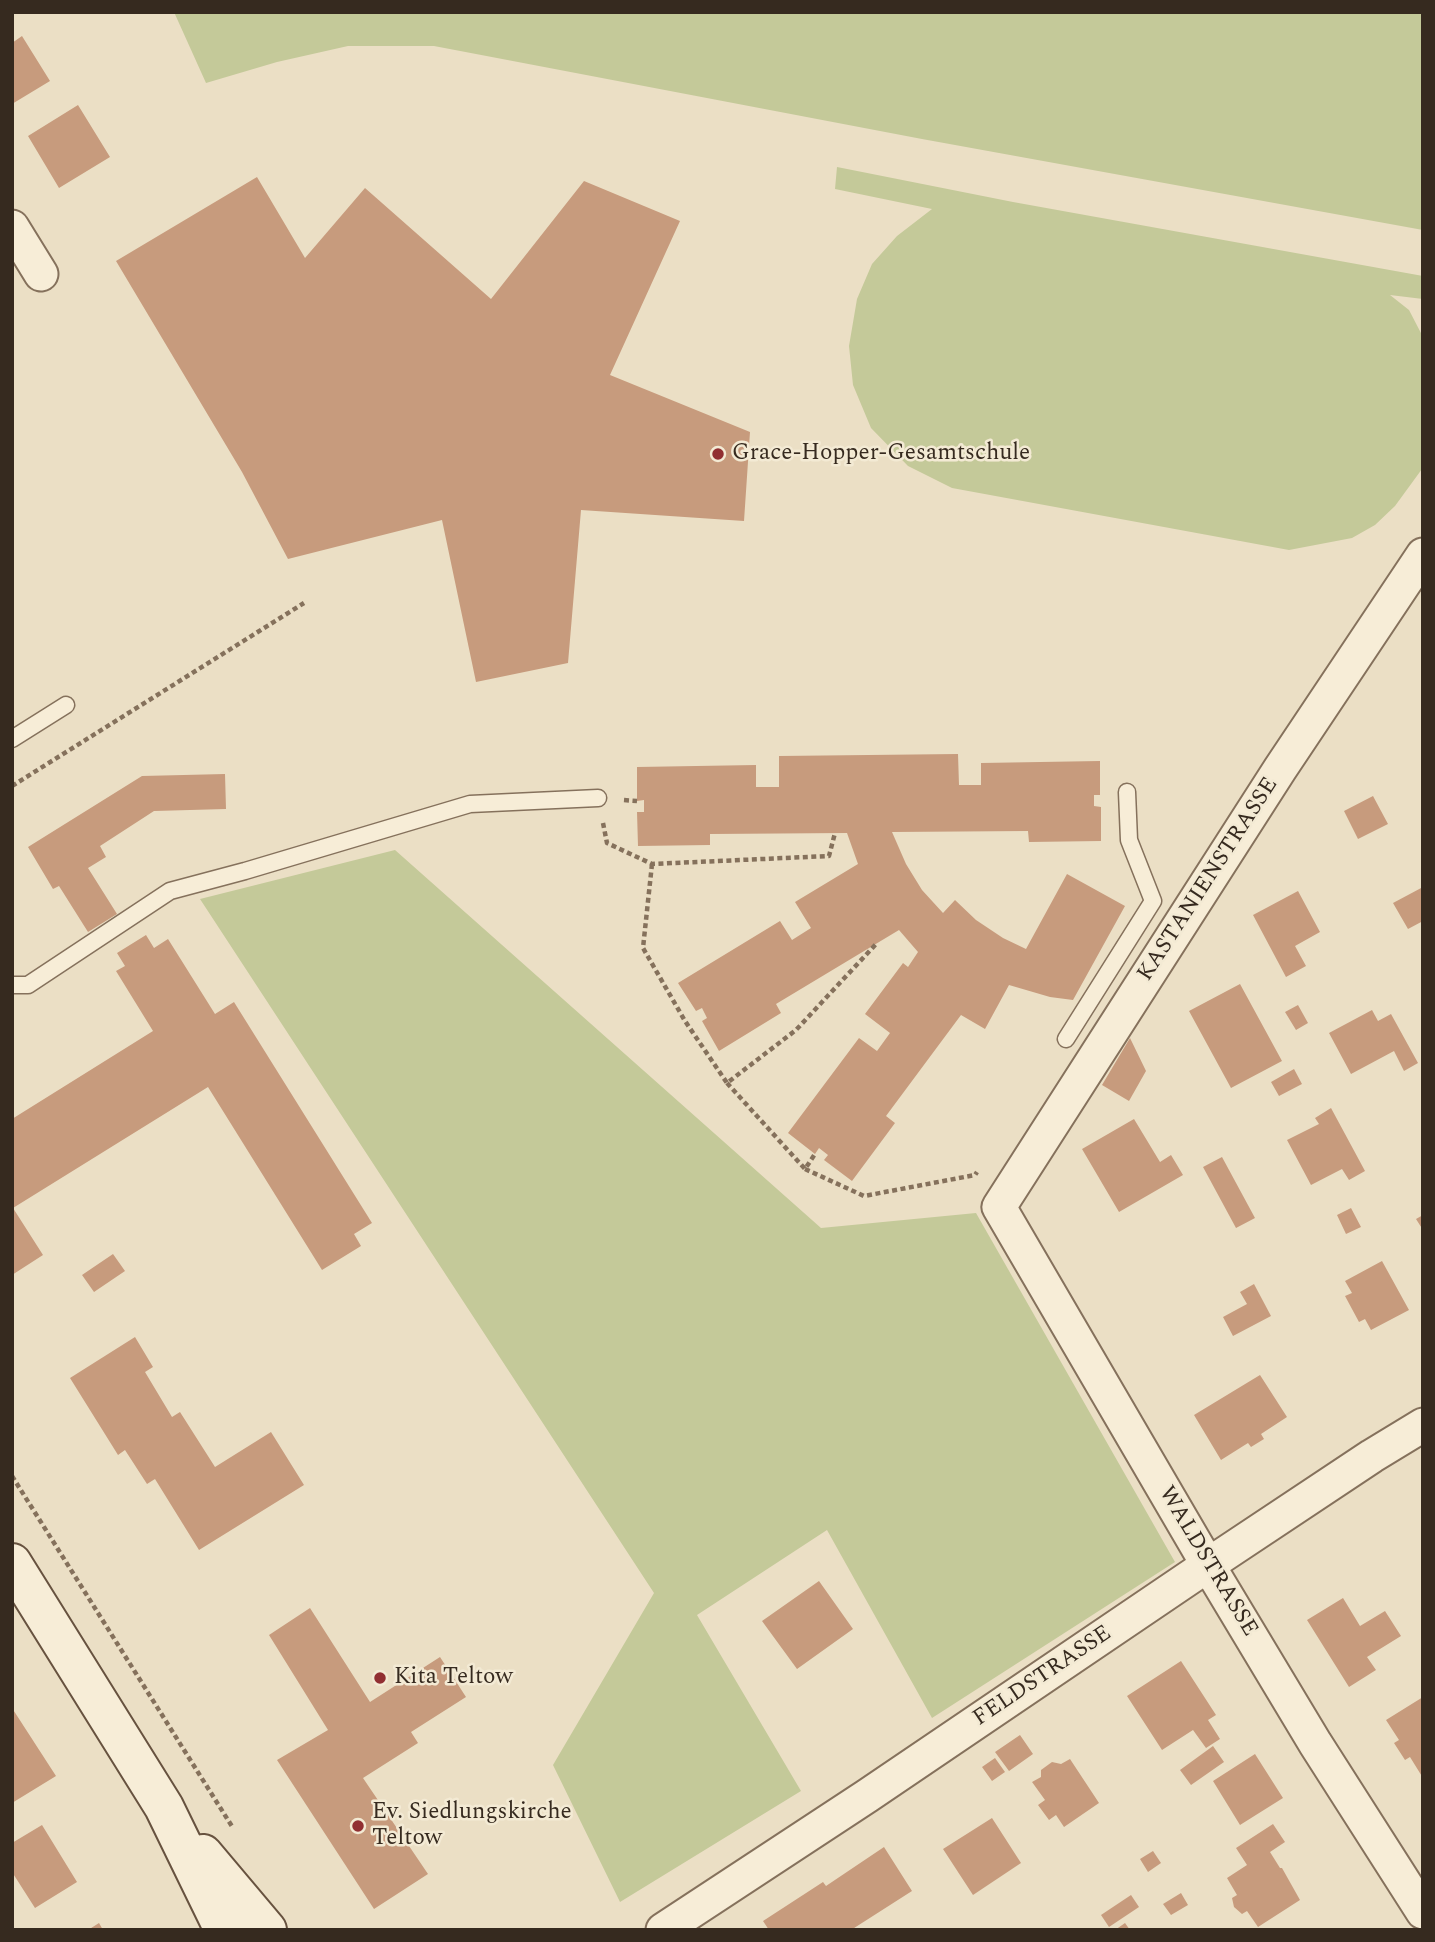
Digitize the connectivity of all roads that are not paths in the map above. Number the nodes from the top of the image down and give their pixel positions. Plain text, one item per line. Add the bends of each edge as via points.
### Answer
1 (12, 228) edge
2 (41, 275) dead end
3 (1423, 555) edge
4 (66, 705) dead end
5 (12, 739) edge
6 (1127, 792) dead end
7 (598, 799) road end
8 (12, 985) edge
9 (1066, 1039) dead end
10 (999, 1207) joint
11 (1423, 1425) edge
12 (12, 1563) edge
13 (1208, 1565) junction
14 (164, 1807) junction
15 (1423, 1912) edge
16 (224, 1930) edge
17 (267, 1930) edge
18 (663, 1930) edge

1 - 2 street
3 - 10 street, KASTANIENSTRASSE
4 - 5 lane
6 - 9 lane via 1129,840 1153,901
7 - 8 lane via 470,804 170,891 28,985
10 - 13 street, WALDSTRASSE
11 - 13 street, FELDSTRASSE
12 - 14 main road
13 - 15 street, WALDSTRASSE
13 - 18 street, FELDSTRASSE
14 - 16 main road
14 - 17 main road

